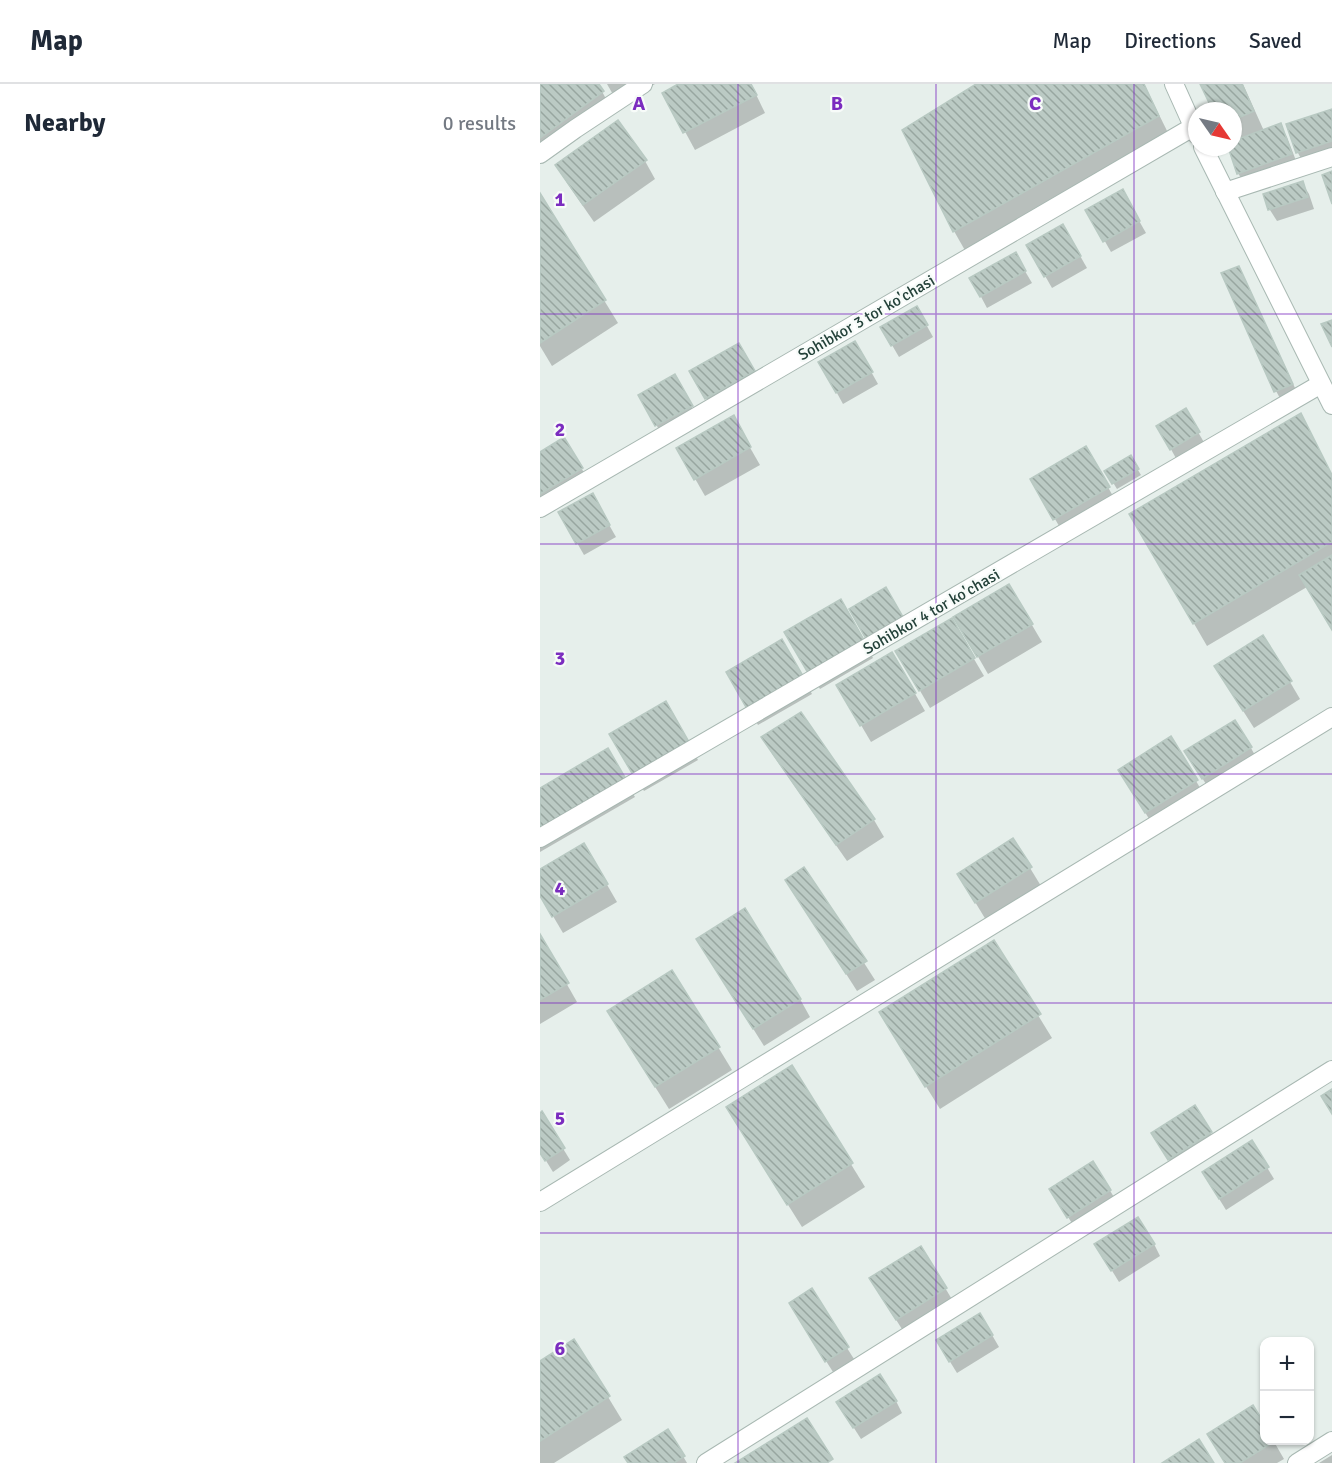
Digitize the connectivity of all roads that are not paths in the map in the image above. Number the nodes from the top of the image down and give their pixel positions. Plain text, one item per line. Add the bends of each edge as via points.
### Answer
1 (644, 84) edge
2 (1174, 84) edge
3 (1188, 115) edge
4 (1188, 135) edge
5 (540, 154) edge
6 (1207, 156) edge
7 (1332, 157) edge
8 (1225, 192) junction
9 (1321, 384) junction
10 (1332, 405) edge
11 (540, 508) edge
12 (1332, 717) edge
13 (540, 838) edge
14 (1332, 1070) edge
15 (540, 1202) edge
16 (1332, 1441) edge
17 (706, 1463) edge
18 (1297, 1463) edge

1 - 5 street
2 - 3 street
4 - 11 street, Sohibkor 3 tor ko'chasi
6 - 8 street
7 - 8 street
8 - 9 street
9 - 10 street
9 - 13 street, Sohibkor 4 tor ko'chasi
12 - 15 street
14 - 17 street
16 - 18 street

